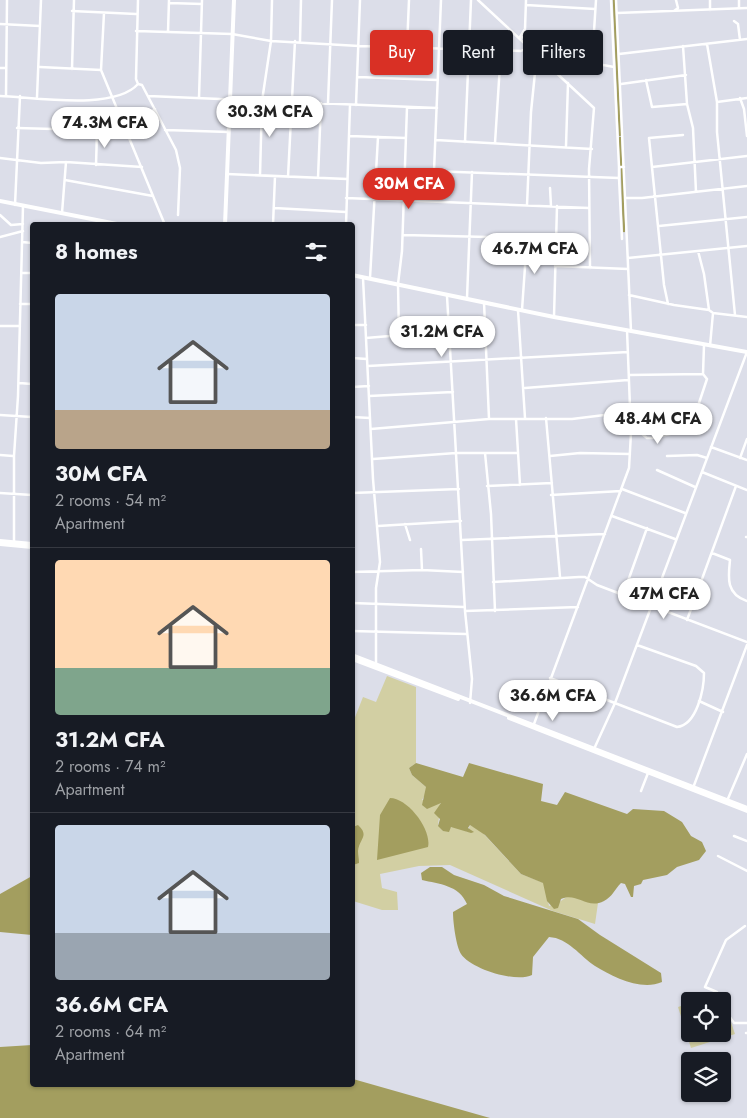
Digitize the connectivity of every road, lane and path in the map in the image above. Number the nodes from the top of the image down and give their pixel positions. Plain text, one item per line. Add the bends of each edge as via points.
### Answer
1 (8, 0) edge
2 (41, 0) edge
3 (74, 0) edge
4 (138, 0) edge
5 (202, 0) edge
6 (234, 0) edge
7 (272, 0) edge
8 (301, 0) edge
9 (332, 0) edge
10 (360, 0) edge
11 (409, 0) edge
12 (441, 0) edge
13 (471, 0) edge
14 (478, 0) edge
15 (526, 0) edge
16 (596, 0) edge
17 (611, 0) edge
18 (616, 0) edge
19 (676, 0) edge
20 (710, 0) edge
21 (739, 0) edge
22 (169, 1) edge
23 (202, 4) junction
24 (526, 4) junction
25 (595, 8) junction
26 (739, 8) junction
27 (747, 8) edge
28 (710, 10) junction
29 (72, 11) junction
30 (673, 12) junction
31 (104, 13) junction
32 (617, 13) junction
33 (136, 14) junction
34 (734, 21) dead end
35 (0, 24) edge
36 (7, 24) junction
37 (40, 26) junction
38 (408, 30) edge
39 (469, 30) edge
40 (594, 30) edge
41 (136, 31) junction
42 (168, 32) junction
43 (201, 33) junction
44 (232, 34) junction
45 (523, 37) edge
46 (520, 38) junction
47 (747, 39) edge
48 (740, 40) junction
49 (271, 41) junction
50 (523, 41) edge
51 (295, 42) junction
52 (300, 42) junction
53 (330, 43) junction
54 (707, 44) junction
55 (359, 46) junction
56 (370, 46) edge
57 (684, 46) junction
58 (433, 48) edge
59 (440, 48) junction
60 (443, 48) edge
61 (619, 54) junction
62 (603, 65) edge
63 (40, 67) junction
64 (614, 67) junction
65 (0, 68) edge
66 (5, 68) junction
67 (72, 69) junction
68 (102, 70) junction
69 (467, 75) edge
70 (499, 75) edge
71 (535, 75) edge
72 (560, 75) edge
73 (686, 75) junction
74 (358, 77) junction
75 (437, 80) junction
76 (646, 80) junction
77 (568, 83) junction
78 (138, 84) junction
79 (621, 84) junction
80 (0, 96) edge
81 (6, 96) junction
82 (20, 96) junction
83 (148, 96) junction
84 (37, 97) junction
85 (111, 98) junction
86 (199, 98) junction
87 (740, 98) junction
88 (747, 98) edge
89 (231, 99) junction
90 (262, 101) junction
91 (292, 102) junction
92 (717, 102) junction
93 (328, 103) junction
94 (321, 104) junction
95 (688, 104) junction
96 (350, 105) junction
97 (356, 105) junction
98 (407, 107) junction
99 (437, 108) junction
100 (155, 109) junction
101 (17, 128) junction
102 (165, 130) junction
103 (126, 131) junction
104 (97, 132) junction
105 (229, 132) junction
106 (683, 135) dead end
107 (349, 136) junction
108 (747, 136) edge
109 (378, 137) junction
110 (406, 138) junction
111 (436, 140) junction
112 (465, 142) junction
113 (495, 143) junction
114 (529, 144) junction
115 (566, 146) junction
116 (592, 149) junction
117 (747, 156) edge
118 (0, 158) edge
119 (720, 160) junction
120 (17, 161) junction
121 (66, 162) junction
122 (694, 162) junction
123 (96, 164) junction
124 (619, 166) junction
125 (652, 166) junction
126 (142, 167) junction
127 (624, 167) junction
128 (405, 170) junction
129 (434, 171) junction
130 (472, 172) junction
131 (227, 174) junction
132 (528, 174) junction
133 (260, 175) junction
134 (275, 176) junction
135 (288, 177) junction
136 (318, 178) junction
137 (590, 178) junction
138 (619, 178) junction
139 (65, 180) junction
140 (347, 180) junction
141 (747, 186) edge
142 (550, 188) dead end
143 (723, 189) junction
144 (696, 192) junction
145 (153, 196) junction
146 (655, 197) junction
147 (346, 198) junction
148 (625, 198) junction
149 (376, 199) junction
150 (0, 201) edge
151 (404, 201) junction
152 (15, 204) junction
153 (472, 204) junction
154 (527, 205) junction
155 (23, 206) junction
156 (551, 206) junction
157 (557, 206) junction
158 (274, 208) junction
159 (589, 208) junction
160 (346, 212) junction
161 (62, 213) junction
162 (0, 215) edge
163 (178, 215) dead end
164 (747, 217) edge
165 (727, 219) junction
166 (102, 222) edge
167 (163, 222) edge
168 (225, 222) edge
169 (273, 222) edge
170 (346, 222) edge
171 (23, 224) junction
172 (659, 226) junction
173 (23, 231) junction
174 (402, 235) junction
175 (470, 236) junction
176 (0, 237) edge
177 (622, 239) dead end
178 (22, 242) junction
179 (30, 243) edge
180 (747, 246) edge
181 (729, 248) junction
182 (698, 252) junction
183 (661, 256) junction
184 (628, 258) junction
185 (555, 266) junction
186 (590, 268) junction
187 (628, 269) junction
188 (22, 273) junction
189 (30, 273) edge
190 (355, 276) edge
191 (363, 277) junction
192 (370, 278) junction
193 (398, 284) junction
194 (446, 294) junction
195 (629, 295) junction
196 (467, 298) junction
197 (484, 302) junction
198 (20, 304) junction
199 (30, 304) edge
200 (668, 304) junction
201 (520, 309) junction
202 (708, 310) junction
203 (713, 313) junction
204 (735, 314) junction
205 (554, 317) junction
206 (747, 317) edge
207 (355, 325) edge
208 (366, 325) junction
209 (0, 326) edge
210 (20, 326) junction
211 (449, 331) junction
212 (629, 331) junction
213 (399, 336) junction
214 (366, 338) junction
215 (704, 345) junction
216 (710, 346) junction
217 (628, 352) junction
218 (747, 352) edge
219 (355, 358) edge
220 (367, 359) junction
221 (521, 359) junction
222 (486, 360) junction
223 (450, 362) junction
224 (368, 366) junction
225 (703, 374) junction
226 (629, 375) junction
227 (628, 380) junction
228 (19, 383) junction
229 (30, 384) edge
230 (369, 386) junction
231 (355, 387) edge
232 (525, 388) junction
233 (453, 392) junction
234 (369, 396) junction
235 (629, 412) junction
236 (0, 415) edge
237 (15, 416) junction
238 (30, 417) edge
239 (355, 417) edge
240 (370, 418) junction
241 (516, 418) junction
242 (525, 418) junction
243 (546, 418) junction
244 (489, 419) junction
245 (454, 422) junction
246 (372, 428) junction
247 (631, 433) junction
248 (747, 439) edge
249 (711, 447) junction
250 (456, 453) junction
251 (517, 453) junction
252 (485, 454) junction
253 (630, 454) junction
254 (0, 455) edge
255 (14, 456) junction
256 (550, 456) junction
257 (667, 456) dead end
258 (707, 458) junction
259 (740, 458) junction
260 (373, 459) junction
261 (747, 460) edge
262 (658, 470) dead end
263 (702, 472) junction
264 (552, 483) junction
265 (520, 484) junction
266 (487, 486) junction
267 (736, 486) junction
268 (695, 487) junction
269 (458, 489) junction
270 (621, 490) junction
271 (747, 490) edge
272 (374, 492) junction
273 (0, 493) edge
274 (355, 493) edge
275 (15, 494) junction
276 (30, 495) edge
277 (552, 495) junction
278 (685, 513) junction
279 (612, 516) junction
280 (461, 521) junction
281 (405, 524) junction
282 (378, 526) junction
283 (647, 528) junction
284 (605, 534) junction
285 (555, 536) junction
286 (675, 539) junction
287 (410, 540) dead end
288 (462, 540) junction
289 (492, 541) junction
290 (14, 542) junction
291 (0, 543) edge
292 (30, 546) edge
293 (30, 546) edge
294 (421, 549) dead end
295 (712, 553) junction
296 (422, 570) junction
297 (355, 572) edge
298 (463, 572) junction
299 (378, 573) junction
300 (560, 577) junction
301 (587, 581) junction
302 (494, 582) junction
303 (623, 595) junction
304 (747, 601) edge
305 (355, 604) edge
306 (376, 604) junction
307 (650, 606) junction
308 (578, 607) junction
309 (464, 609) junction
310 (495, 611) junction
311 (687, 620) junction
312 (355, 631) edge
313 (378, 631) junction
314 (466, 634) junction
315 (747, 644) edge
316 (636, 645) junction
317 (355, 658) edge
318 (355, 658) edge
319 (376, 664) junction
320 (550, 678) junction
321 (699, 701) junction
322 (470, 702) junction
323 (615, 702) junction
324 (723, 712) junction
325 (534, 724) junction
326 (594, 751) junction
327 (747, 754) edge
328 (648, 774) junction
329 (693, 788) junction
330 (641, 791) dead end
331 (727, 802) junction
332 (747, 810) edge
333 (734, 836) dead end
334 (747, 841) edge
335 (718, 856) dead end
336 (747, 871) edge
337 (745, 926) dead end
338 (717, 992) edge
339 (731, 1019) edge
340 (747, 1024) edge

1 - 36 street
2 - 37 street
3 - 29 street
4 - 33 street
5 - 23 street
6 - 44 main road
7 - 49 street
8 - 52 street
9 - 53 street
10 - 55 street
11 - 38 street
12 - 59 street
13 - 39 street
14 - 46 street
15 - 24 street
16 - 25 street
17 - 64 street
18 - 32 street
19 - 30 street via 678,8
20 - 28 street
21 - 26 street
22 - 23 street
22 - 42 street
23 - 43 street
24 - 25 street
24 - 46 street via 525,28
25 - 40 street
26 - 27 street
26 - 28 street
28 - 30 street
29 - 31 street
29 - 67 street
30 - 32 street
31 - 33 street
31 - 68 street
32 - 61 street
33 - 41 street
34 - 48 street via 738,24
35 - 36 street
36 - 37 street
36 - 66 street
37 - 63 street
41 - 42 street
41 - 78 street via 135,72
42 - 43 street
43 - 44 street
43 - 86 street
44 - 49 street
44 - 89 main road
45 - 46 street
46 - 50 street
47 - 48 street
48 - 54 street
49 - 51 street
49 - 90 street
51 - 52 street
51 - 91 street
52 - 53 street
53 - 55 street
53 - 93 street
54 - 57 street
54 - 92 street
55 - 56 street
55 - 74 street
57 - 61 street
57 - 73 street
58 - 59 street
59 - 60 street
59 - 75 street
61 - 79 street
62 - 64 street
63 - 67 street
63 - 84 street
64 - 124 street
65 - 66 street
66 - 81 street
67 - 68 street
68 - 85 street
69 - 112 street
70 - 113 street
71 - 114 street
72 - 77 street
73 - 76 street
73 - 95 street
74 - 75 street
74 - 97 street
75 - 99 street
76 - 79 street
76 - 95 street via 652,107
77 - 115 street
77 - 116 street via 594,108
78 - 83 street
78 - 85 street
79 - 127 street
80 - 81 street
81 - 82 street
82 - 84 street
82 - 101 street
83 - 86 street
83 - 100 street
84 - 85 street
85 - 103 street
86 - 89 street
87 - 88 street
87 - 92 street
87 - 108 street
89 - 90 street
89 - 105 main road
90 - 91 street
90 - 133 street
91 - 94 street
91 - 135 street
92 - 119 street
93 - 94 street
93 - 96 street
94 - 136 street
95 - 122 street via 693,128
96 - 97 street
96 - 107 street
97 - 98 street
98 - 99 street
98 - 110 street
99 - 111 street
100 - 102 street
100 - 103 street
101 - 104 street
101 - 120 street
102 - 105 street
102 - 163 street via 179,159
103 - 104 street
103 - 126 street
104 - 123 street
105 - 131 main road
106 - 125 street via 649,138
107 - 109 street
107 - 140 street
109 - 110 street
109 - 149 street
110 - 128 street
111 - 112 street
111 - 129 street
112 - 113 street
113 - 114 street
114 - 115 street
114 - 132 street
115 - 116 street
116 - 137 street
117 - 119 street
118 - 120 street
119 - 122 street
119 - 143 street
120 - 121 street
120 - 152 street
121 - 123 street
121 - 139 street
122 - 125 street
122 - 144 street
123 - 126 street
124 - 127 street
124 - 138 street
125 - 146 street
126 - 145 street
127 - 148 street
128 - 129 street
128 - 151 street
129 - 130 street
130 - 132 street
130 - 153 street
131 - 133 street
131 - 168 main road
132 - 137 street
132 - 154 street
133 - 134 street
134 - 135 street
134 - 158 street
135 - 136 street
136 - 140 street
137 - 138 street
137 - 159 street
138 - 177 street
139 - 145 street
139 - 161 street
140 - 147 street
141 - 143 street
142 - 156 street
143 - 144 street
143 - 165 street
144 - 146 street
145 - 167 street
146 - 148 street
146 - 172 street
147 - 149 street
147 - 160 street
148 - 184 street
149 - 151 street
149 - 192 street
150 - 152 main road
151 - 153 street
151 - 174 street
152 - 155 main road
153 - 154 street
153 - 175 street
154 - 156 street
155 - 161 main road
155 - 171 street
156 - 157 street
157 - 159 street
157 - 185 street
158 - 160 street
158 - 169 street
159 - 186 street
160 - 170 street
161 - 166 main road
162 - 171 street via 11,224
164 - 165 street
165 - 172 street
165 - 181 street
171 - 173 street
172 - 183 street
173 - 176 street
173 - 178 street
174 - 175 street
174 - 193 street
175 - 196 street
175 - 201 street via 527,238
178 - 179 street
178 - 188 street
180 - 181 street
181 - 182 street
181 - 204 street
182 - 183 street
182 - 202 street
183 - 184 street
183 - 200 street
184 - 187 street
185 - 186 street
185 - 205 street
186 - 187 street
187 - 195 street
188 - 189 street
188 - 198 street
190 - 191 main road
191 - 192 main road
191 - 208 street
192 - 193 main road
193 - 194 main road
193 - 213 street
194 - 196 main road
194 - 211 street
195 - 200 street
195 - 212 street
196 - 197 main road
197 - 201 main road
197 - 222 street
198 - 199 street
198 - 210 street
200 - 202 street
201 - 205 main road
201 - 221 street
202 - 203 street
203 - 204 street
203 - 216 street
204 - 206 street
205 - 212 main road
207 - 208 street
208 - 214 street
209 - 210 street
210 - 228 street
211 - 213 street
211 - 223 street
212 - 215 main road
212 - 217 street
213 - 214 street
214 - 220 street
215 - 216 main road
215 - 225 street
216 - 218 main road
217 - 221 street
217 - 226 street
218 - 249 street
219 - 220 street
220 - 224 street
221 - 222 street
221 - 232 street
222 - 223 street
222 - 244 street
223 - 224 street
223 - 233 street
224 - 230 street
225 - 226 street
225 - 247 street via 707,379 699,403 701,427 652,438
226 - 227 street
227 - 232 street
227 - 235 street
228 - 229 street
228 - 237 street
230 - 231 street
230 - 234 street
232 - 242 street
233 - 234 street
233 - 245 street
234 - 240 street
235 - 243 street
235 - 247 street
236 - 237 street
237 - 238 street
237 - 255 street
239 - 240 street
240 - 246 street
241 - 242 street
241 - 244 street
241 - 251 street
242 - 243 street
243 - 256 street
244 - 245 street
245 - 246 street
245 - 250 street
246 - 260 street
247 - 253 street
248 - 259 street
249 - 258 street
249 - 259 street
250 - 252 street
250 - 260 street
250 - 269 street
251 - 252 street
251 - 265 street
252 - 266 street
253 - 256 street
253 - 270 street
254 - 255 street
255 - 275 street
256 - 264 street
257 - 258 street
258 - 263 street
259 - 261 street
260 - 272 street
262 - 268 street
263 - 267 street
263 - 268 street
264 - 265 street
264 - 277 street
265 - 266 street
266 - 289 street
267 - 271 street
267 - 295 street
268 - 278 street
269 - 272 street
269 - 280 street
270 - 277 street
270 - 278 street
270 - 279 street
272 - 274 street
272 - 282 street
273 - 275 street
275 - 276 street
275 - 290 street
277 - 285 street
278 - 286 street
279 - 283 street
279 - 284 street
280 - 281 street
280 - 288 street
281 - 282 street
281 - 287 street
282 - 299 street
283 - 286 street
283 - 303 street
284 - 285 street
284 - 301 street
285 - 289 street
285 - 300 street
286 - 307 street
288 - 289 street
288 - 298 street
289 - 302 street
290 - 291 main road
290 - 292 main road
291 - 293 main road
294 - 296 street
295 - 304 street via 730,560 727,575 730,588
295 - 311 street
296 - 298 street
296 - 299 street
297 - 299 street
298 - 309 street
299 - 306 street
300 - 301 street via 585,577
300 - 302 street
301 - 303 street
301 - 308 street
302 - 310 street
303 - 307 street
305 - 306 street
306 - 309 street
306 - 313 street
307 - 311 street
307 - 316 street
308 - 310 street
308 - 320 street
309 - 310 street
309 - 314 street
311 - 315 street
312 - 313 street
313 - 314 street
313 - 319 street
314 - 322 street via 472,679
315 - 324 street
316 - 321 street via 696,666 704,673
316 - 323 street
317 - 319 main road
318 - 322 main road
319 - 322 main road
320 - 323 street
320 - 325 street
321 - 323 street via 689,722 680,728
321 - 324 street
322 - 325 main road
322 - 326 main road
323 - 326 street
324 - 329 street
325 - 326 main road
326 - 328 main road
326 - 329 main road
327 - 331 street
328 - 330 street
328 - 331 main road
329 - 331 main road
331 - 332 main road
333 - 334 street
335 - 336 street
337 - 338 street via 726,940 705,987
339 - 340 street via 734,1023

